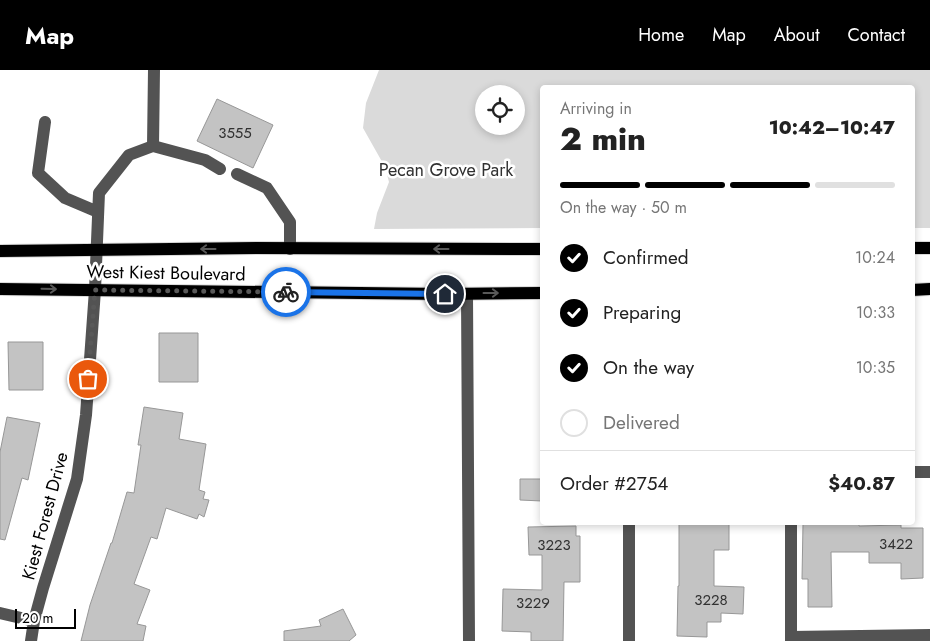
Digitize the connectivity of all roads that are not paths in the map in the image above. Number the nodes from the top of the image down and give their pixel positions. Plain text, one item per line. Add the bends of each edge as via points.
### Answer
1 (154, 70) edge
2 (45, 122) dead end
3 (153, 146) junction
4 (220, 168) dead end
5 (237, 174) dead end
6 (98, 212) junction
7 (915, 248) edge
8 (930, 248) edge
9 (290, 249) junction
10 (540, 249) edge
11 (97, 250) junction
12 (0, 251) edge
13 (0, 289) edge
14 (930, 289) edge
15 (95, 290) junction
16 (915, 290) edge
17 (540, 293) edge
18 (467, 294) junction
19 (915, 472) edge
20 (930, 472) edge
21 (629, 525) edge
22 (791, 525) edge
23 (0, 613) edge
24 (34, 621) junction
25 (930, 635) edge
26 (791, 639) edge
27 (31, 641) edge
28 (469, 641) edge
29 (629, 641) edge

1 - 3 street
2 - 6 street via 38,173 65,198
3 - 4 street via 204,160
3 - 6 street, Kiest Forest Drive via 129,155 98,193
5 - 9 street via 267,188 290,222
6 - 11 street, Kiest Forest Drive
7 - 8 main road
10 -> 9 main road, West Kiest Boulevard
9 -> 11 main road, West Kiest Boulevard
11 - 12 main road, West Kiest Boulevard
11 - 15 street, Kiest Forest Drive
13 -> 15 main road, West Kiest Boulevard
14 - 16 main road
15 - 18 main road, West Kiest Boulevard
15 - 24 street, Kiest Forest Drive via 86,415 77,479
18 -> 17 main road, West Kiest Boulevard
18 - 28 street
19 - 20 street
21 - 29 street
22 - 26 street
23 - 24 street
24 - 27 street, Kiest Forest Drive
25 - 26 street

